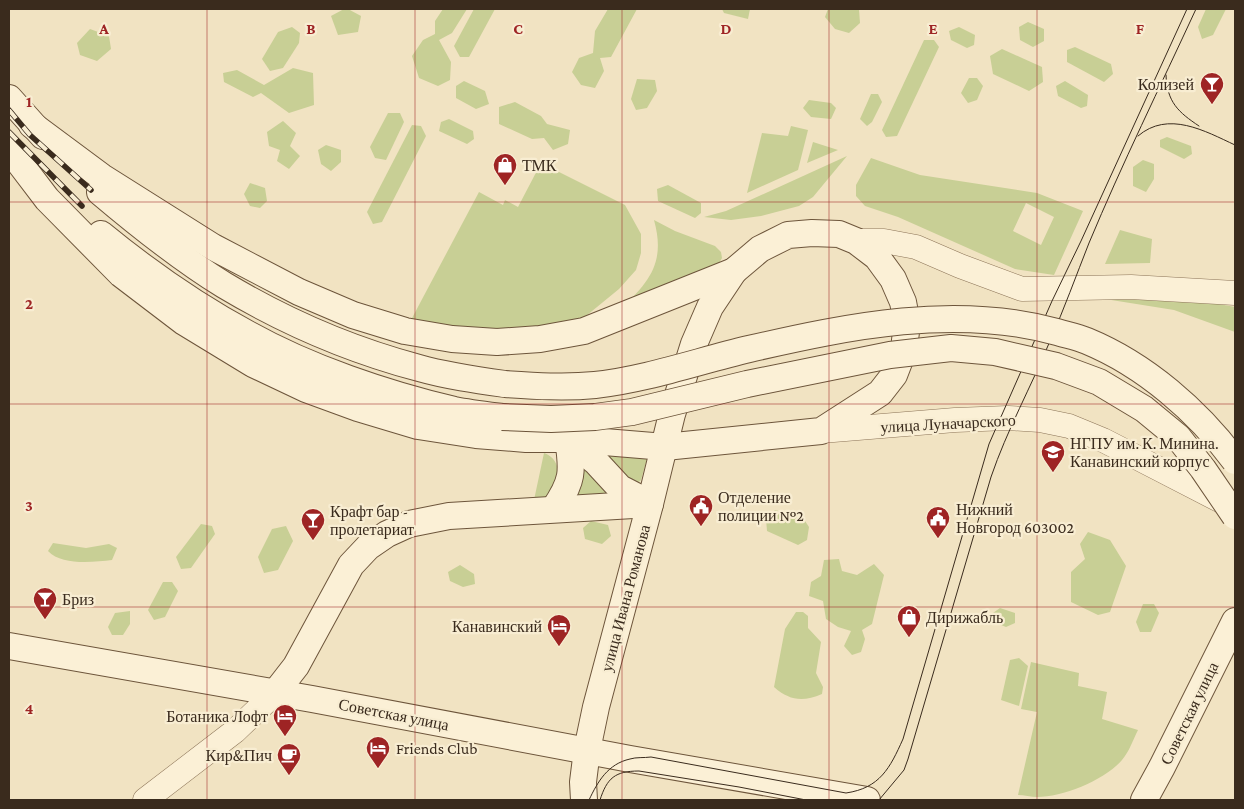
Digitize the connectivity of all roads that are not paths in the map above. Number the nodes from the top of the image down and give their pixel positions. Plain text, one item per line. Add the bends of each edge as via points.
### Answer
1 (9, 98) edge
2 (9, 149) edge
3 (99, 183) junction
4 (72, 218) junction
5 (856, 241) junction
6 (734, 271) junction
7 (1235, 294) edge
8 (821, 431) junction
9 (568, 439) junction
10 (665, 447) junction
11 (1235, 461) edge
12 (650, 504) junction
13 (1235, 508) edge
14 (554, 509) junction
15 (1235, 516) edge
16 (1234, 621) edge
17 (9, 646) edge
18 (275, 693) junction
19 (587, 750) junction
20 (145, 800) edge
21 (584, 800) edge
22 (867, 800) edge
23 (1144, 800) edge

1 - 3 main road via 32,125
2 - 4 main road via 47,199
3 - 6 main road via 298,292 405,331 452,339 514,341 584,331
3 - 11 main road, bridge via 156,237 259,305 296,323 419,368 505,384 594,385 632,379 748,349 867,326 934,318 1034,326 1086,340 1134,365 1177,398 1219,439
4 - 9 main road via 121,274 184,322 253,364 306,389 418,426 476,435
4 - 15 main road, bridge via 248,335 364,383 455,410 502,417 595,417 632,412 747,384 890,355 951,348 995,352 1056,366 1099,382 1144,410 1178,437
5 - 6 main road via 839,234 788,235 760,250
5 - 7 street via 884,241 916,247 1022,288 1131,287
5 - 8 main road via 877,257 893,279 907,322 904,349 894,375 880,393
6 - 10 main road, улица Ивана Романова via 710,307 694,344
8 - 10 main road
8 - 13 street, улица Луначарского via 955,420 1040,420 1069,426 1103,440
9 - 10 main road
9 - 12 main road via 620,488
9 - 14 main road via 572,466 570,480
10 - 12 main road, улица Ивана Романова
12 - 14 main road
12 - 19 main road, улица Ивана Романова
14 - 18 main road via 457,515 409,524 387,534 360,556 296,666
16 - 23 main road, Советская улица
17 - 18 main road, Советская улица
18 - 19 main road, Советская улица
18 - 20 street via 235,731
19 - 21 main road, улица Ивана Романова
19 - 22 main road, Советская улица

